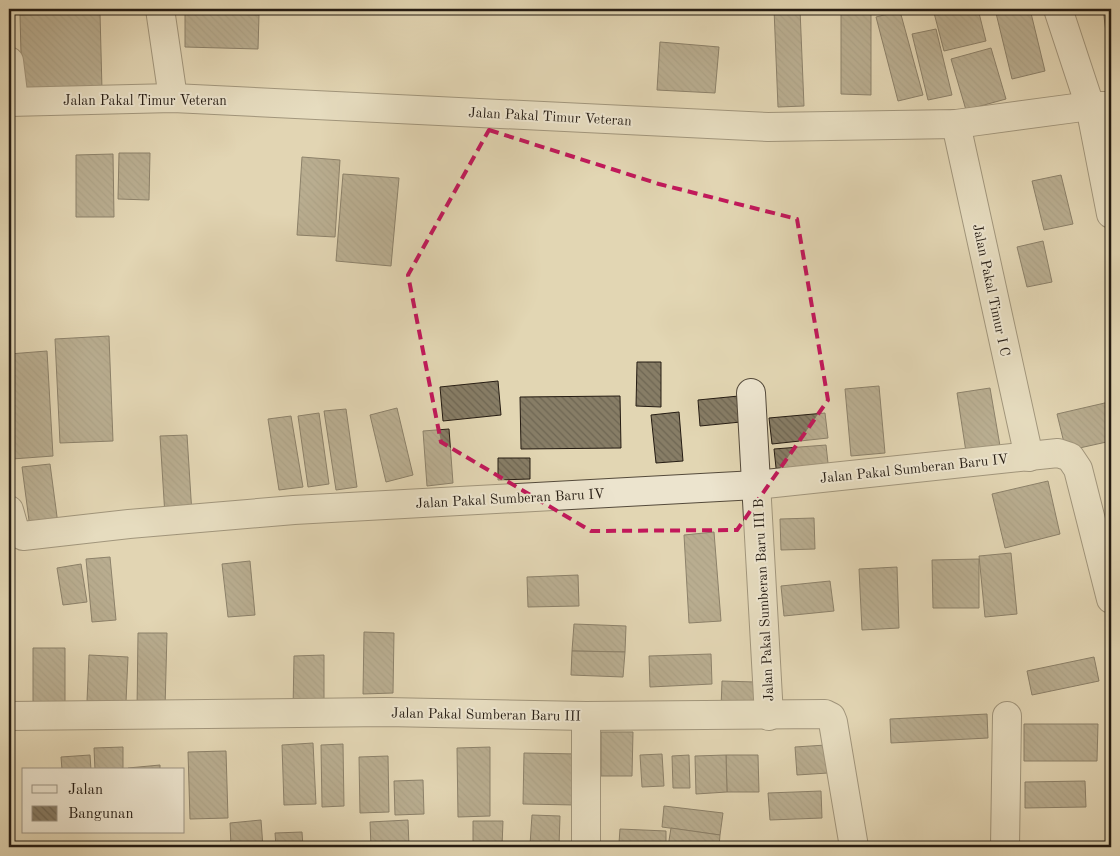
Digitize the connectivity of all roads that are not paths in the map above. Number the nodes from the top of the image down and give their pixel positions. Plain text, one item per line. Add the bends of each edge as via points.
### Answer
1 (160, 9) edge
2 (1058, 9) edge
3 (9, 61) edge
4 (172, 98) junction
5 (12, 101) edge
6 (1100, 106) edge
7 (956, 124) junction
8 (1111, 214) edge
9 (751, 393) dead end
10 (1029, 456) junction
11 (756, 485) junction
12 (9, 510) edge
13 (1111, 599) edge
14 (9, 716) edge
15 (586, 716) junction
16 (769, 716) junction
17 (1007, 716) dead end
18 (586, 847) edge
19 (854, 847) edge
20 (1005, 847) edge

1 - 4 street
2 - 6 street
3 - 5 street
4 - 5 street, Jalan Pakal Timur Veteran
4 - 7 street, Jalan Pakal Timur Veteran via 768,127
6 - 7 street, Jalan Pakal Timur Veteran
6 - 8 street
7 - 10 street, Jalan Pakal Timur I C
9 - 11 street, Jalan Pakal Sumberan Baru III B
10 - 11 street, Jalan Pakal Sumberan Baru IV
10 - 13 street, Jalan Pakal Sumberan Baru IV via 1058,453 1070,457 1078,468
11 - 12 street, Jalan Pakal Sumberan Baru IV via 294,510 23,536 15,531
11 - 16 street, Jalan Pakal Sumberan Baru III B
14 - 15 street, Jalan Pakal Sumberan Baru III via 386,712
15 - 16 street, Jalan Pakal Sumberan Baru III
15 - 18 street
16 - 19 street, Jalan Pakal Sumberan Baru III via 825,714 831,717
17 - 20 street

